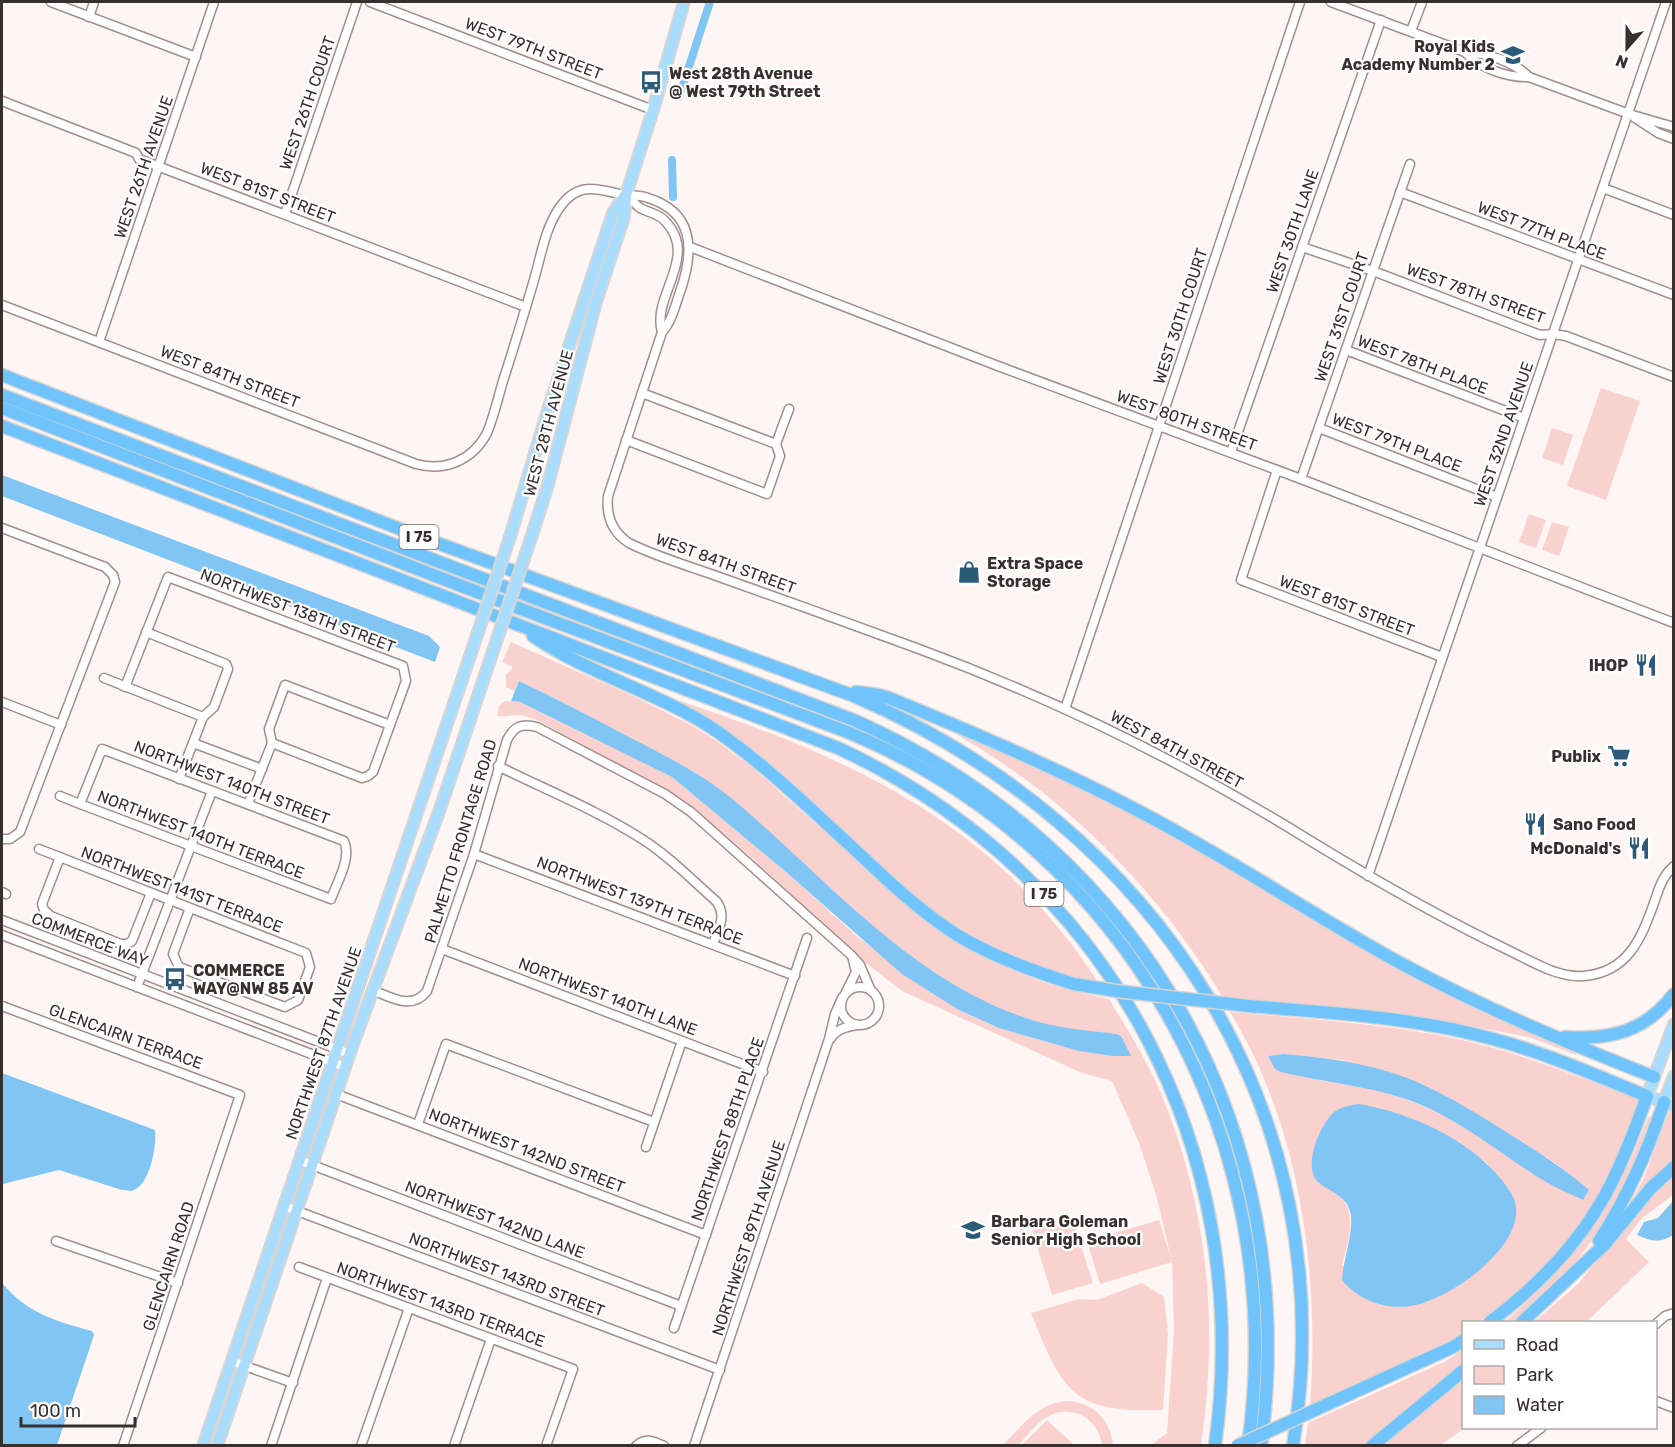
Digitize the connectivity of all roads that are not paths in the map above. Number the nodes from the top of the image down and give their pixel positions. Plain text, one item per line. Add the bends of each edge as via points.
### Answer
1 (51, 2) edge
2 (94, 2) edge
3 (214, 2) edge
4 (357, 2) edge
5 (370, 2) edge
6 (684, 2) edge
7 (1300, 2) edge
8 (1422, 2) edge
9 (1666, 2) edge
10 (1337, 3) edge
11 (89, 17) junction
12 (1381, 20) junction
13 (1411, 31) junction
14 (196, 57) junction
15 (2, 101) edge
16 (653, 110) junction
17 (1629, 114) junction
18 (1674, 127) edge
19 (1674, 139) edge
20 (1410, 164) dead end
21 (159, 166) junction
22 (1603, 188) junction
23 (1400, 192) junction
24 (626, 195) junction
25 (285, 214) junction
26 (1674, 215) edge
27 (690, 247) junction
28 (1302, 247) junction
29 (1578, 259) junction
30 (1373, 271) junction
31 (1674, 295) edge
32 (2, 305) edge
33 (526, 307) junction
34 (662, 332) junction
35 (1553, 334) junction
36 (99, 342) junction
37 (1346, 350) junction
38 (2, 375) edge
39 (1674, 377) edge
40 (642, 393) junction
41 (2, 395) edge
42 (2, 408) edge
43 (789, 408) dead end
44 (1524, 418) junction
45 (2, 426) edge
46 (1159, 426) junction
47 (1319, 428) junction
48 (626, 440) junction
49 (776, 444) junction
50 (1231, 452) junction
51 (1277, 470) junction
52 (1301, 479) junction
53 (1497, 496) junction
54 (2, 528) edge
55 (1480, 548) junction
56 (1674, 623) edge
57 (517, 625) junction
58 (146, 632) junction
59 (472, 650) joint
60 (491, 657) joint
61 (1442, 657) junction
62 (104, 678) dead end
63 (125, 687) junction
64 (840, 690) junction
65 (2, 702) edge
66 (1065, 708) junction
67 (203, 717) junction
68 (61, 725) junction
69 (390, 725) junction
70 (193, 743) junction
71 (272, 743) junction
72 (498, 766) junction
73 (262, 769) junction
74 (179, 779) junction
75 (212, 791) junction
76 (60, 796) dead end
77 (80, 804) junction
78 (248, 804) junction
79 (2, 839) edge
80 (192, 846) junction
81 (39, 849) dead end
82 (474, 854) junction
83 (60, 857) junction
84 (1674, 866) edge
85 (1368, 876) junction
86 (151, 893) junction
87 (331, 899) joint
88 (171, 901) junction
89 (190, 908) junction
90 (2, 920) edge
91 (377, 930) junction
92 (2, 935) edge
93 (807, 938) dead end
94 (713, 944) junction
95 (442, 949) junction
96 (850, 954) junction
97 (141, 974) junction
98 (795, 976) junction
99 (136, 987) junction
100 (372, 990) junction
101 (872, 991) junction
102 (1674, 994) edge
103 (844, 995) junction
104 (2, 1006) edge
105 (1674, 1024) edge
106 (858, 1025) junction
107 (1552, 1036) junction
108 (829, 1039) junction
109 (682, 1041) junction
110 (337, 1049) junction
111 (350, 1054) junction
112 (332, 1062) junction
113 (345, 1067) junction
114 (763, 1072) junction
115 (1654, 1077) junction
116 (1673, 1082) edge
117 (336, 1094) junction
118 (240, 1095) joint
119 (1647, 1096) junction
120 (1669, 1104) edge
121 (654, 1122) junction
122 (418, 1124) junction
123 (646, 1147) dead end
124 (299, 1160) junction
125 (312, 1166) junction
126 (1674, 1167) edge
127 (284, 1206) junction
128 (297, 1211) junction
129 (706, 1234) junction
130 (56, 1241) dead end
131 (1584, 1262) junction
132 (299, 1267) dead end
133 (327, 1278) junction
134 (178, 1283) junction
135 (681, 1306) junction
136 (409, 1308) junction
137 (1674, 1313) edge
138 (1493, 1321) edge
139 (1524, 1321) edge
140 (1657, 1323) edge
141 (674, 1328) dead end
142 (491, 1339) junction
143 (1462, 1341) edge
144 (231, 1361) junction
145 (245, 1366) junction
146 (720, 1370) junction
147 (1462, 1372) edge
148 (293, 1383) junction
149 (1657, 1401) edge
150 (1674, 1408) edge
151 (1540, 1429) edge
152 (639, 1443) edge
153 (123, 1446) edge
154 (202, 1446) edge
155 (218, 1446) edge
156 (271, 1446) edge
157 (361, 1446) edge
158 (454, 1446) edge
159 (546, 1446) edge
160 (664, 1446) edge
161 (694, 1446) edge
162 (1215, 1446) edge
163 (1237, 1446) edge
164 (1248, 1446) edge
165 (1261, 1446) edge
166 (1293, 1446) edge
167 (1372, 1446) edge
168 (1517, 1446) edge

1 - 11 street
2 - 11 street
3 - 14 street, WEST 26TH AVENUE
4 - 25 street, WEST 26TH COURT
5 - 16 street, WEST 79TH STREET
6 - 16 main road, WEST 28TH AVENUE
7 - 46 street, WEST 30TH COURT
8 - 13 street
9 - 17 street, WEST 32ND AVENUE
10 - 12 street
11 - 14 street
12 - 13 street
12 - 28 street, WEST 30TH LANE
13 - 17 street via 1465,52 1473,62 1515,78 1529,77
14 - 21 street, WEST 26TH AVENUE
15 - 21 street, WEST 81ST STREET via 136,153 139,159
16 - 24 main road, WEST 28TH AVENUE
17 - 18 street
17 - 19 street
17 - 22 street, WEST 32ND AVENUE
20 - 23 street, WEST 31ST COURT
21 - 25 street, WEST 81ST STREET
21 - 36 street, WEST 26TH AVENUE
22 - 26 street
22 - 29 street, WEST 32ND AVENUE
23 - 29 street, WEST 77TH PLACE
23 - 30 street, WEST 31ST COURT
24 - 27 street via 646,197 667,207 684,225
24 - 33 street via 592,188 563,203 548,232
24 - 34 street via 663,219 676,242 677,263 658,321
24 - 59 main road, WEST 28TH AVENUE, bridge via 613,213
24 - 60 main road, WEST 28TH AVENUE, bridge via 624,217 596,302 547,488
25 - 33 street, WEST 81ST STREET
27 - 34 street via 686,275 669,324
27 - 46 street, WEST 80TH STREET
28 - 30 street, WEST 78TH STREET
28 - 50 street, WEST 30TH LANE
29 - 31 street, WEST 77TH PLACE
29 - 35 street, WEST 32ND AVENUE
30 - 35 street, WEST 78TH STREET via 1540,335
30 - 37 street, WEST 31ST COURT
32 - 36 street, WEST 84TH STREET
33 - 36 street, WEST 84TH STREET via 487,433 470,455 450,465 432,467
34 - 40 street
35 - 39 street, WEST 78TH STREET
35 - 44 street, WEST 32ND AVENUE
37 - 44 street, WEST 78TH PLACE
37 - 47 street, WEST 31ST COURT
38 - 64 highway, I 75 via 418,536
40 - 48 street
40 - 49 street
41 - 165 highway via 856,722 945,767 1026,825 1080,875 1131,935 1180,1009 1218,1087 1248,1181 1264,1268 1268,1372
42 - 164 highway via 871,742 969,797 1023,840 1085,900 1135,962 1180,1036 1214,1113 1236,1182 1255,1309 1255,1368
43 - 49 street
44 - 53 street, WEST 32ND AVENUE
45 - 57 highway, I 75
46 - 50 street, WEST 80TH STREET
46 - 66 street, WEST 30TH COURT
47 - 52 street, WEST 31ST COURT
47 - 53 street, WEST 79TH PLACE
48 - 49 street via 767,494 780,456
48 - 66 street, WEST 84TH STREET via 608,496 608,516 619,535 638,547 944,658
50 - 51 street, WEST 80TH STREET
51 - 52 street, WEST 80TH STREET
51 - 61 street, WEST 81ST STREET via 1241,580
52 - 55 street, WEST 80TH STREET
53 - 55 street, WEST 32ND AVENUE
54 - 68 street via 105,567 115,578
55 - 56 street, WEST 80TH STREET
55 - 61 street, WEST 32ND AVENUE
57 - 119 highway, bridge via 559,654 655,697 728,739 922,909 957,934 1035,972 1116,991 1424,1023 1492,1039
57 - 162 highway, I 75 via 808,736 876,766 982,836 1058,909 1095,954 1142,1028 1169,1084 1197,1161 1214,1237 1220,1293 1222,1374
58 - 63 street
58 - 67 street via 226,664 228,669 214,707
58 - 69 street, NORTHWEST 138TH STREET via 168,577 403,666 406,681
59 - 91 main road, NORTHWEST 87TH AVENUE
60 - 100 main road, NORTHWEST 87TH AVENUE via 440,809
61 - 85 street, WEST 32ND AVENUE
62 - 63 street
63 - 67 street
64 - 107 highway via 889,698 1062,772 1177,831 1402,964
64 - 166 highway, I 75 via 952,745 1053,817 1144,906 1206,993 1259,1104 1279,1166 1293,1229 1301,1332
65 - 68 street
66 - 85 street, WEST 84TH STREET via 1187,769
67 - 70 street
68 - 79 street via 20,832
69 - 71 street via 373,772 362,778
69 - 71 street via 285,685 268,729
70 - 73 street
70 - 74 street
71 - 73 street
72 - 82 street, PALMETTO FRONTAGE ROAD
72 - 94 street via 615,824 665,855 721,907 722,920
72 - 96 street, PALMETTO FRONTAGE ROAD via 511,731 528,725 645,784 691,812
73 - 78 street
74 - 75 street, NORTHWEST 140TH STREET
74 - 77 street, NORTHWEST 140TH STREET via 102,749
75 - 78 street, NORTHWEST 140TH STREET
75 - 80 street
76 - 77 street, NORTHWEST 140TH TERRACE
77 - 80 street, NORTHWEST 140TH TERRACE
78 - 87 street, NORTHWEST 140TH STREET via 344,841 347,856
80 - 87 street, NORTHWEST 140TH TERRACE
80 - 88 street
81 - 83 street, NORTHWEST 141ST TERRACE
82 - 94 street, NORTHWEST 139TH TERRACE
82 - 95 street, PALMETTO FRONTAGE ROAD
83 - 86 street, NORTHWEST 141ST TERRACE
83 - 86 street via 42,904 44,910 121,944 132,941
84 - 85 street, WEST 84TH STREET via 1662,880 1642,936 1631,952 1607,970 1579,976 1559,973 1523,958
86 - 88 street, NORTHWEST 141ST TERRACE
88 - 89 street, NORTHWEST 141ST TERRACE
88 - 97 street
89 - 89 street, NORTHWEST 141ST TERRACE via 306,953 310,967 298,1000 285,1007 179,967 172,954
90 - 97 street, COMMERCE WAY
91 - 100 main road via 369,976
91 - 110 main road, NORTHWEST 87TH AVENUE
92 - 99 street, COMMERCE WAY
93 - 98 street, NORTHWEST 88TH PLACE
94 - 98 street, NORTHWEST 139TH TERRACE
95 - 100 street, PALMETTO FRONTAGE ROAD via 421,999 406,1002
95 - 109 street, NORTHWEST 140TH LANE
96 - 101 street, PALMETTO FRONTAGE ROAD
96 - 103 street via 856,972
97 - 99 street
97 - 110 street, COMMERCE WAY
98 - 114 street, NORTHWEST 88TH PLACE
99 - 112 street, COMMERCE WAY
100 - 111 main road, NORTHWEST 87TH AVENUE
101 - 103 street via 856,987
101 - 106 street via 879,1009 873,1020
102 - 107 highway via 1655,1014 1625,1032 1592,1038
103 - 106 street via 840,1004 843,1016
103 - 108 street, NORTHWEST 89TH AVENUE
104 - 118 street, GLENCAIRN TERRACE
105 - 115 main road
106 - 108 street via 834,1032
107 - 115 highway
108 - 146 street, NORTHWEST 89TH AVENUE
109 - 114 street, NORTHWEST 140TH LANE
109 - 121 street
110 - 111 street, COMMERCE WAY
110 - 112 main road, NORTHWEST 87TH AVENUE
111 - 113 main road, NORTHWEST 87TH AVENUE
112 - 113 street, COMMERCE WAY
112 - 124 main road, NORTHWEST 87TH AVENUE
113 - 117 main road, NORTHWEST 87TH AVENUE
114 - 129 street, NORTHWEST 88TH PLACE
115 - 116 main road
115 - 119 main road
116 - 120 main road
117 - 122 street, NORTHWEST 142ND STREET
117 - 125 main road, NORTHWEST 87TH AVENUE
118 - 134 street, GLENCAIRN ROAD
119 - 120 main road
119 - 138 highway via 1614,1178 1585,1227 1526,1295
120 - 131 highway via 1628,1193
121 - 122 street via 446,1044
121 - 123 street
122 - 129 street, NORTHWEST 142ND STREET
124 - 125 street, NORTHWEST 142ND LANE
124 - 127 main road, NORTHWEST 87TH AVENUE
125 - 128 main road, NORTHWEST 87TH AVENUE
125 - 135 street, NORTHWEST 142ND LANE
126 - 131 highway
127 - 128 street, NORTHWEST 143RD STREET
127 - 144 main road, NORTHWEST 87TH AVENUE
128 - 145 main road, NORTHWEST 87TH AVENUE
128 - 146 street, NORTHWEST 143RD STREET
129 - 135 street, NORTHWEST 88TH PLACE
130 - 134 street
131 - 139 highway
132 - 133 street, NORTHWEST 143RD TERRACE
133 - 136 street, NORTHWEST 143RD TERRACE
133 - 148 street
134 - 153 street, GLENCAIRN ROAD
135 - 141 street, NORTHWEST 88TH PLACE
136 - 142 street, NORTHWEST 143RD TERRACE
136 - 157 street
137 - 140 street
142 - 158 street
142 - 159 street, NORTHWEST 143RD TERRACE via 573,1369
143 - 163 highway, bridge
144 - 145 street
144 - 154 main road, NORTHWEST 87TH AVENUE
145 - 148 street
145 - 155 main road, NORTHWEST 87TH AVENUE
146 - 161 street, NORTHWEST 89TH AVENUE
147 - 167 highway
148 - 156 street
149 - 150 street
151 - 168 street
152 - 160 street via 649,1440

